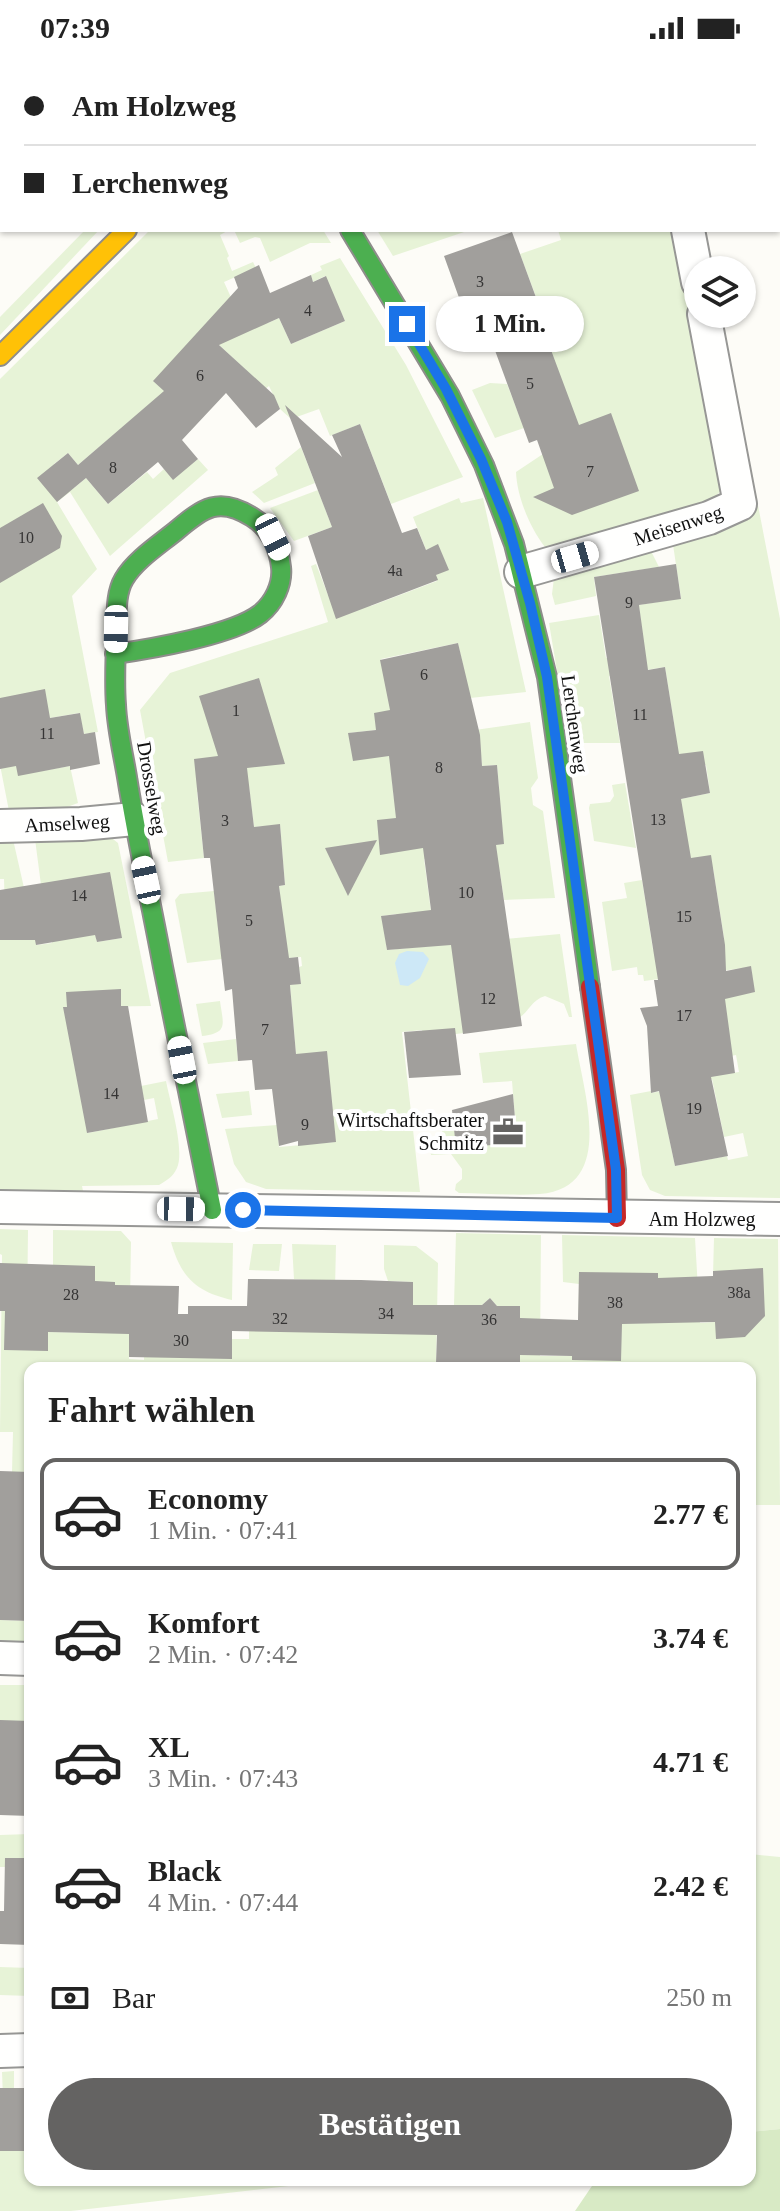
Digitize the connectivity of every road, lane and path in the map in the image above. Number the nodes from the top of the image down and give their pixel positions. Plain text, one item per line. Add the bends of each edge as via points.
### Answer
1 (125, 232) edge
2 (351, 232) edge
3 (688, 232) edge
4 (693, 256) edge
5 (707, 328) edge
6 (0, 356) edge
7 (521, 572) junction
8 (115, 654) junction
9 (134, 819) junction
10 (0, 826) edge
11 (0, 1207) edge
12 (212, 1210) junction
13 (617, 1218) junction
14 (780, 1219) edge
15 (0, 1658) edge
16 (24, 1659) edge
17 (24, 2050) edge
18 (0, 2051) edge

1 - 6 street
2 - 7 street, Lerchenweg via 472,440 507,522
3 - 4 street
5 - 7 street, Meisenweg via 740,504 709,518
7 - 13 street, Lerchenweg via 547,677 616,1170
8 - 8 street, Drosselweg via 117,596 123,580 195,514 213,507 235,509 265,527 284,565 279,589 264,611 175,645
8 - 9 street, Drosselweg via 116,708
9 - 10 street, Amselweg
9 - 12 street, Drosselweg
11 - 12 street, Am Holzweg
12 - 13 street, Am Holzweg
13 - 14 street, Am Holzweg
15 - 16 street
17 - 18 street

